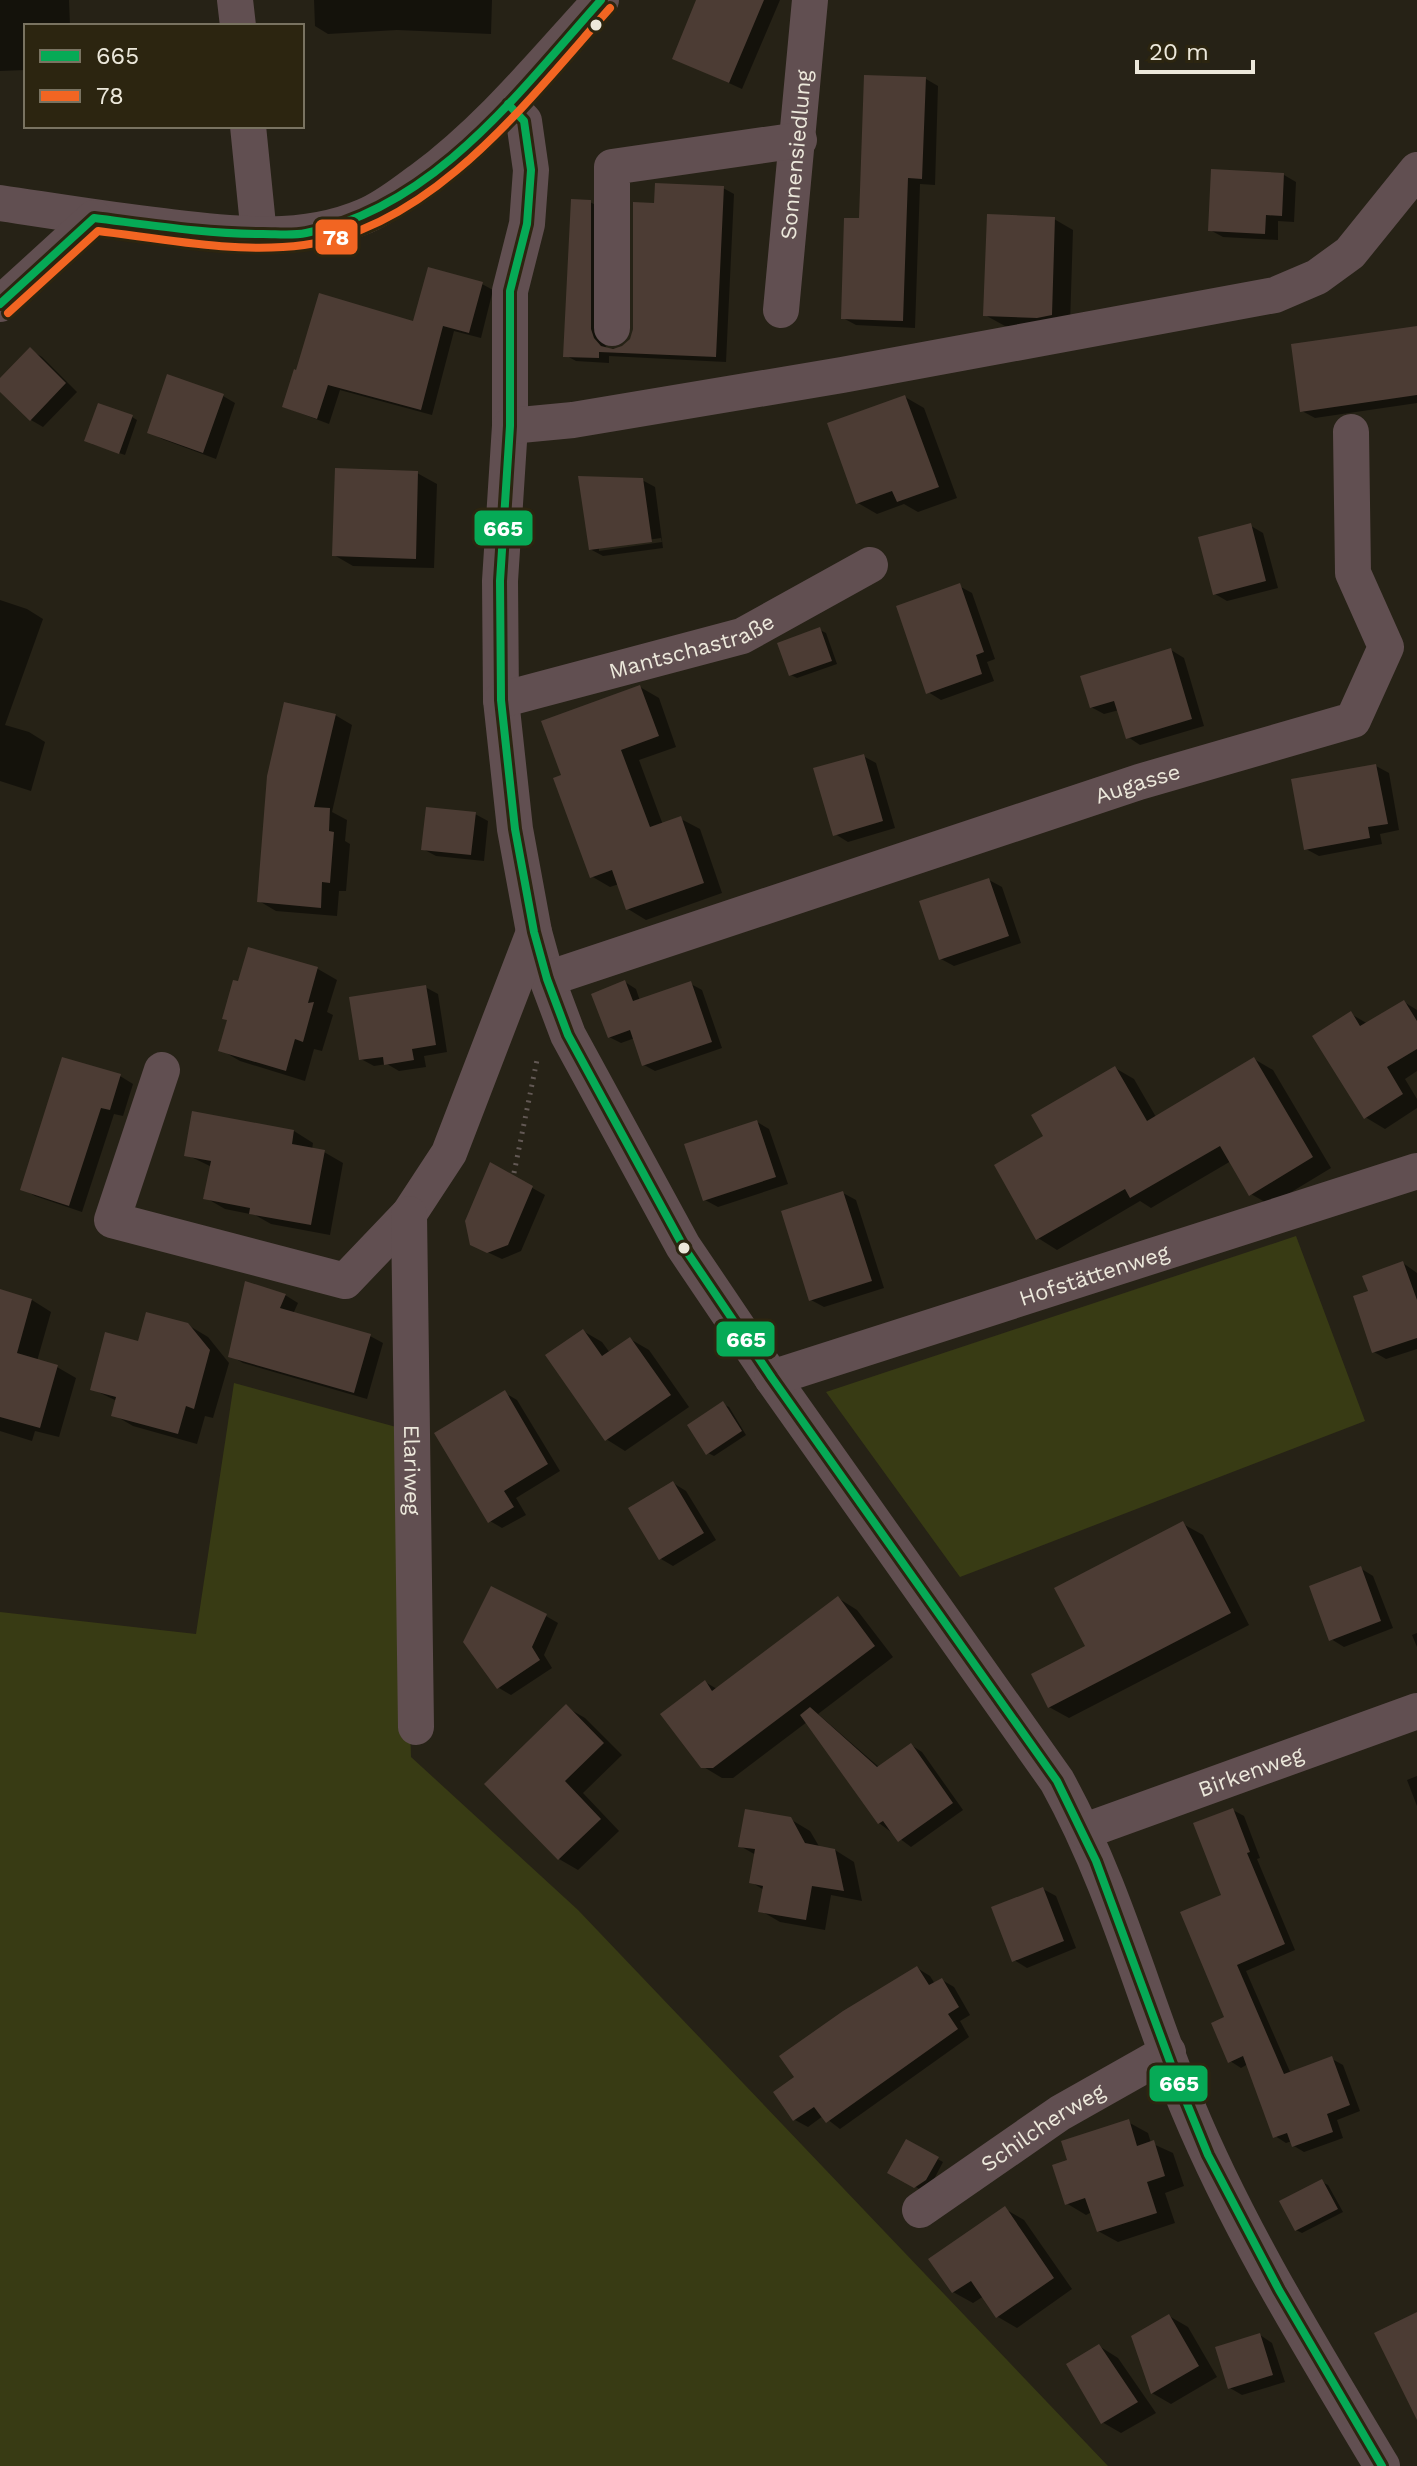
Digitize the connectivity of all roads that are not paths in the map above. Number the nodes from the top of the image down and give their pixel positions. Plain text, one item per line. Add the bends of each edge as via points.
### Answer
1 (235, 0) edge
2 (601, 0) edge
3 (810, 0) edge
4 (238, 24) edge
5 (508, 104) junction
6 (248, 128) edge
7 (799, 140) junction
8 (1417, 170) edge
9 (0, 203) edge
10 (94, 218) junction
11 (259, 235) junction
12 (0, 304) edge
13 (781, 310) dead end
14 (612, 328) dead end
15 (510, 426) junction
16 (1351, 432) dead end
17 (870, 565) dead end
18 (501, 700) junction
19 (534, 932) junction
20 (547, 979) junction
21 (162, 1070) dead end
22 (1417, 1171) edge
23 (409, 1214) junction
24 (772, 1378) junction
25 (1417, 1711) edge
26 (416, 1727) dead end
27 (1085, 1831) junction
28 (1168, 2052) junction
29 (920, 2210) dead end
30 (1382, 2466) edge

1 - 4 street
2 - 5 street
3 - 7 street, Sonnensiedlung
5 - 11 street via 449,159 366,216 306,234
5 - 15 street via 524,121 531,170 527,224 510,291
6 - 11 street
7 - 13 street, Sonnensiedlung
7 - 14 street via 612,167
8 - 15 street via 1350,253 1317,277 1275,295 827,378
9 - 10 street
10 - 11 street
10 - 12 street
15 - 18 street via 500,581
16 - 20 street, Augasse via 1353,573 1386,647 1353,720 1139,782
17 - 18 street, Mantschastraße via 742,636
18 - 19 street via 515,829
19 - 20 street
19 - 23 street via 449,1153
20 - 24 street via 568,1035 683,1246
21 - 23 street via 112,1220 345,1281
22 - 24 street, Hofstättenweg
23 - 26 street, Elariweg
24 - 27 street via 1057,1781
25 - 27 street, Birkenweg
27 - 28 street
28 - 29 street, Schilcherweg via 1060,2113
28 - 30 street via 1240,2218

